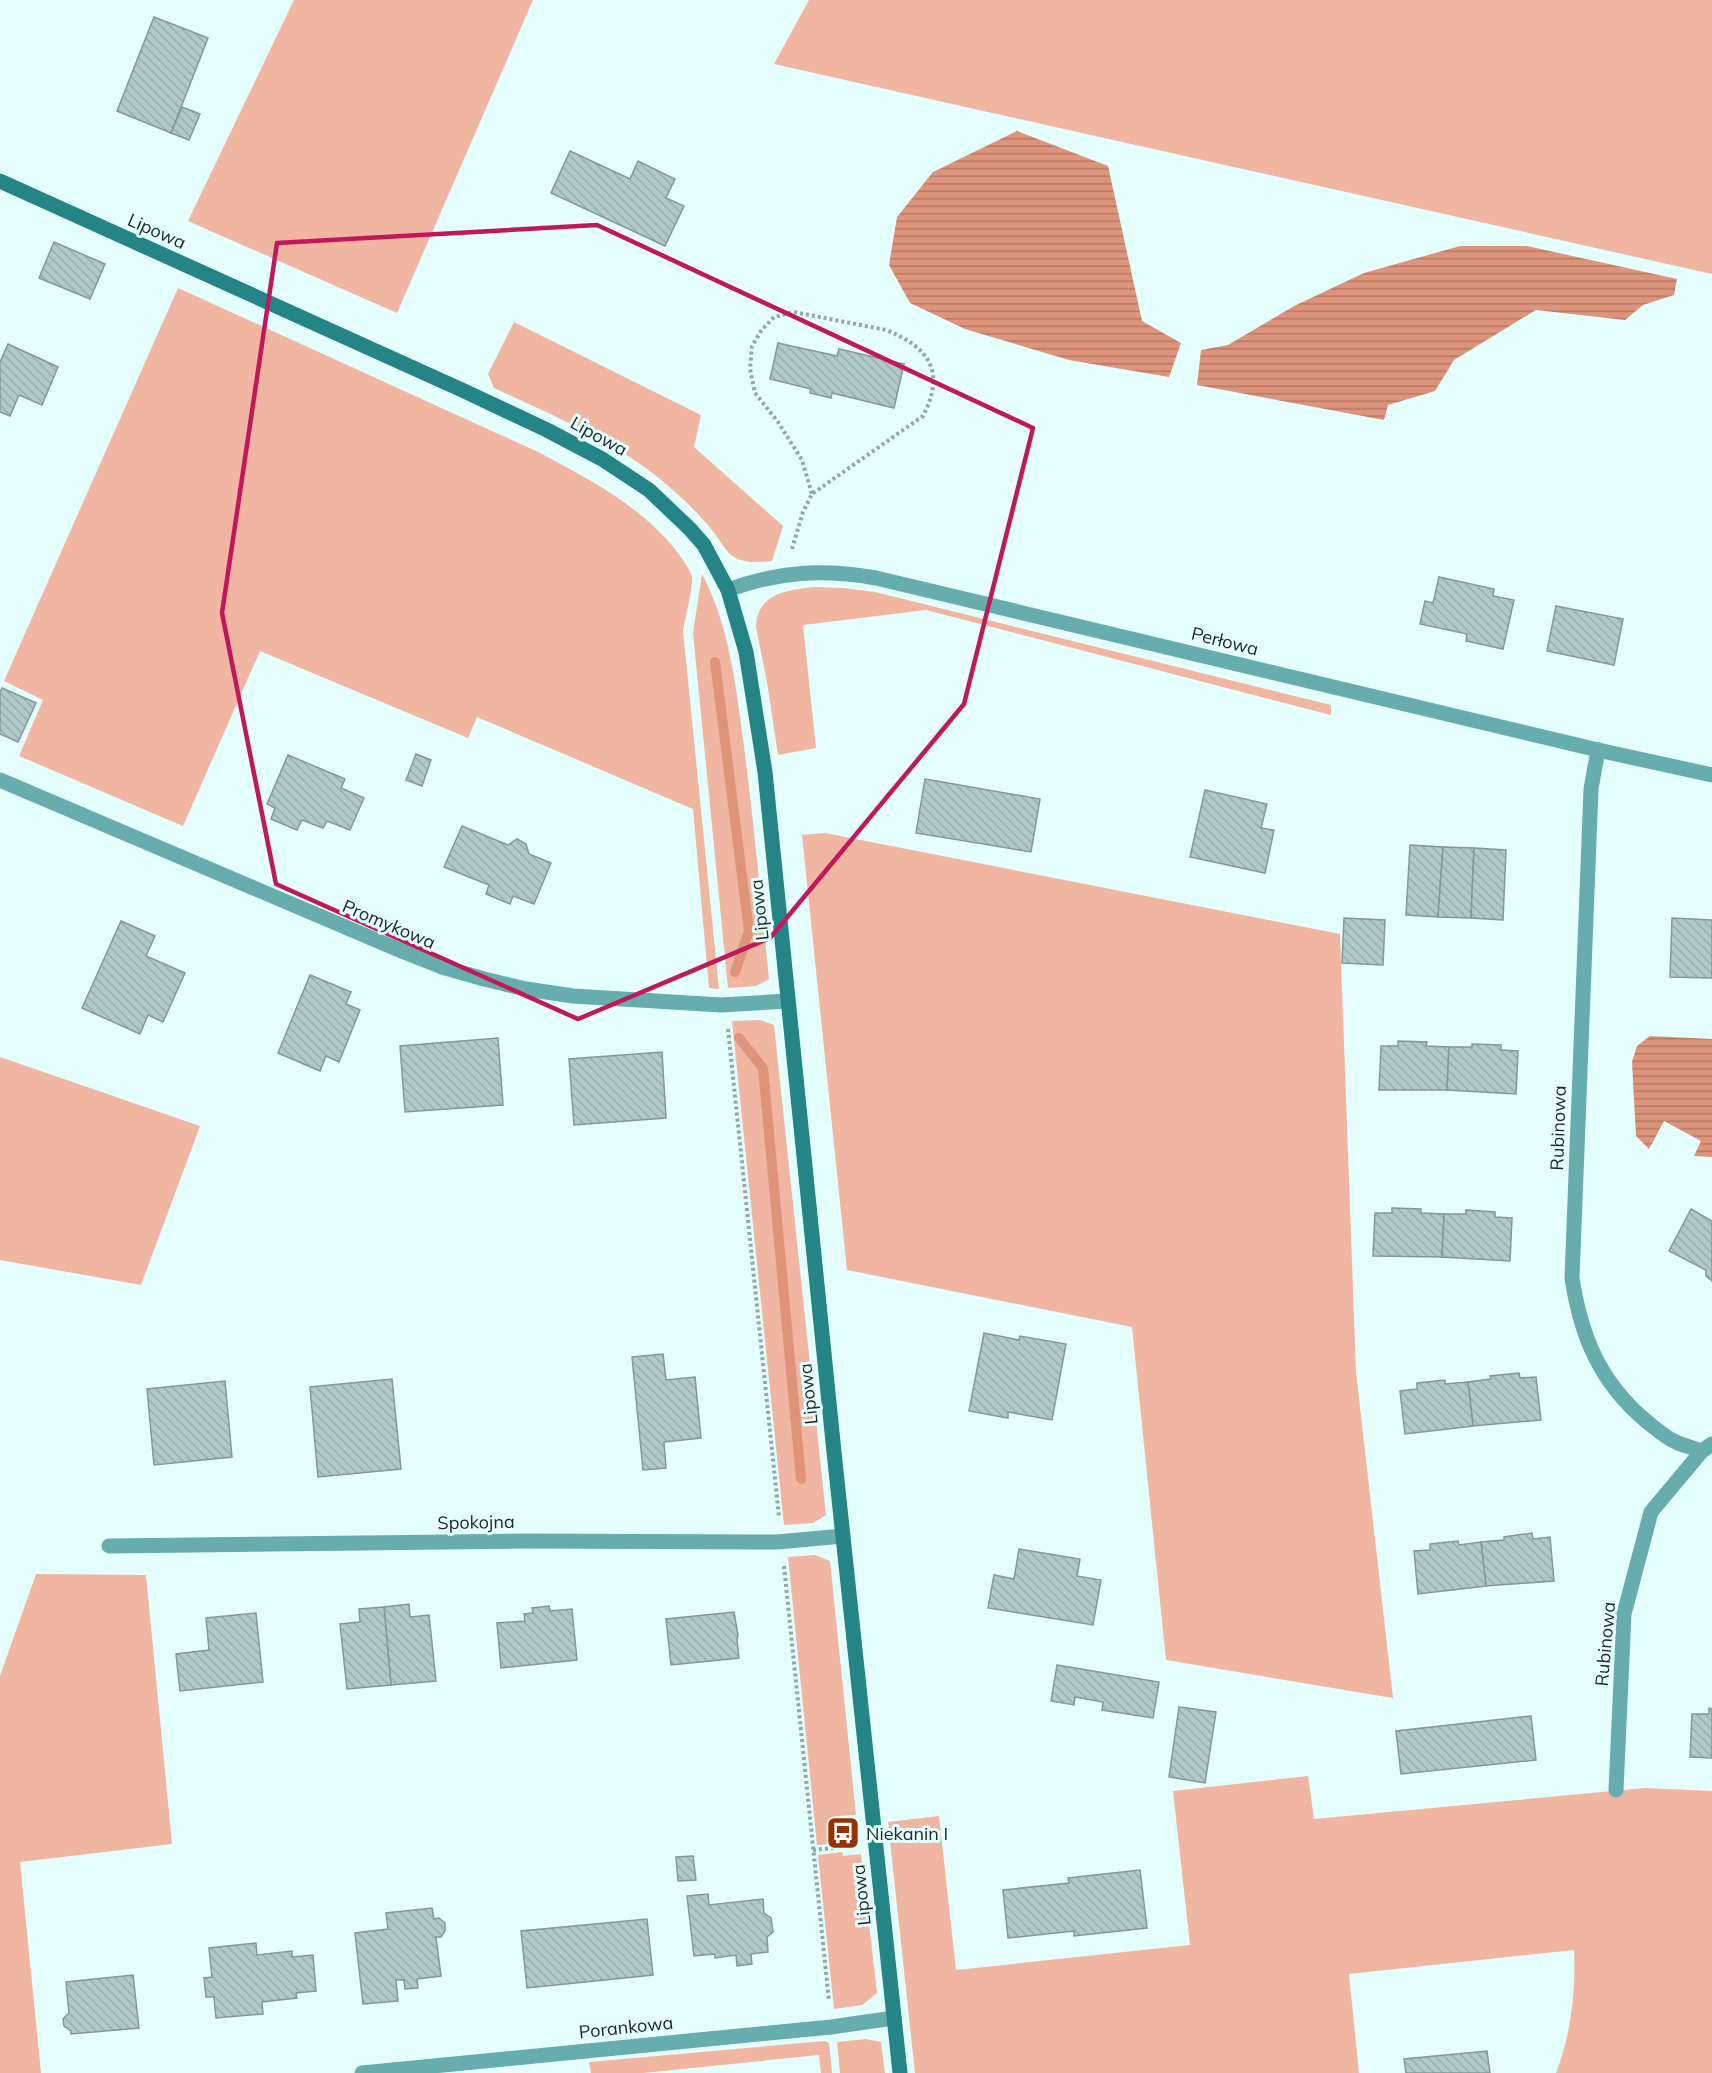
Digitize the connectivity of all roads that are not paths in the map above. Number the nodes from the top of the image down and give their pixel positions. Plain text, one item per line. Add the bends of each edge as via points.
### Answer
1 (0, 181) edge
2 (728, 590) junction
3 (1598, 750) junction
4 (1712, 775) edge
5 (0, 780) edge
6 (788, 1001) junction
7 (1707, 1448) edge
8 (843, 1536) junction
9 (110, 1546) dead end
10 (1616, 1790) dead end
11 (894, 2019) junction
12 (362, 2073) edge
13 (900, 2073) edge

1 - 2 street, Lipowa via 462,390 602,459 649,490 690,529 704,545
2 - 3 street, Perłowa via 815,571 876,578
2 - 6 street, Lipowa via 746,652 765,772
3 - 4 street, Perłowa
3 - 7 street, Rubinowa via 1591,789 1577,1113 1572,1278 1575,1301 1587,1340 1626,1404 1674,1442
5 - 6 street, Promykowa via 397,949 484,979 573,996 721,1005
6 - 8 street, Lipowa
7 - 10 street, Rubinowa via 1651,1512 1624,1614
8 - 9 street, Spokojna via 777,1542
8 - 11 street, Lipowa
11 - 12 street, Porankowa
11 - 13 street, Lipowa

